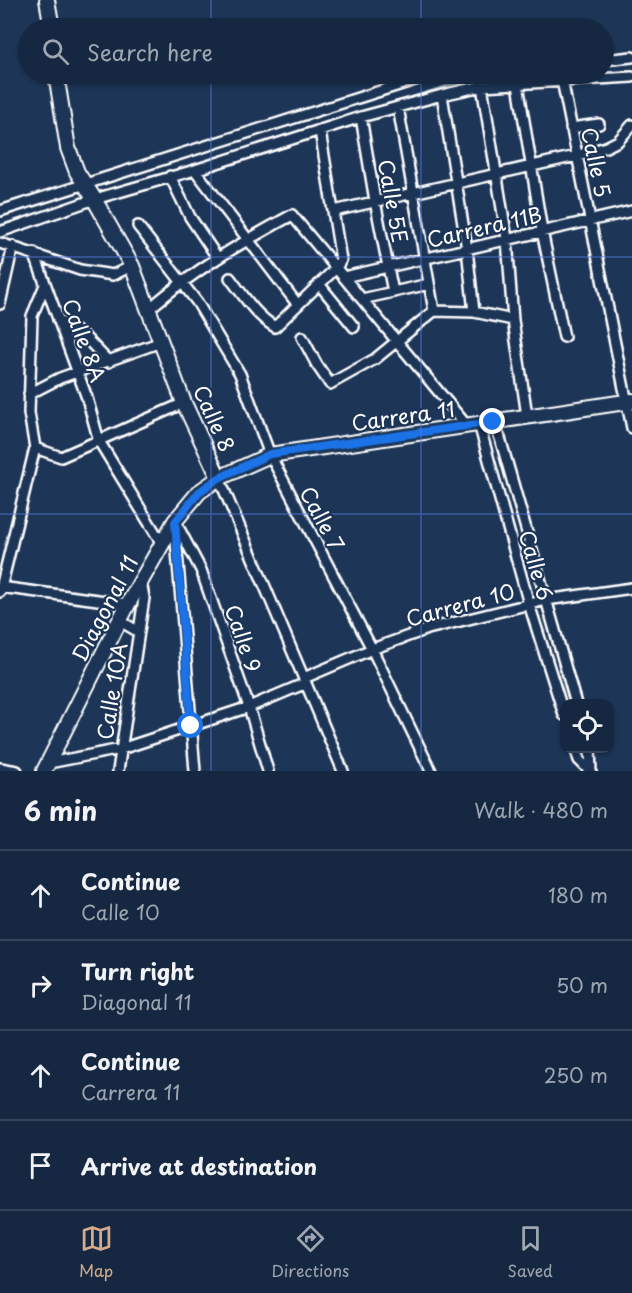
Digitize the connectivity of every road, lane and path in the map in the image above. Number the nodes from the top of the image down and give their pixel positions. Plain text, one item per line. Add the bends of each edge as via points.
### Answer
1 (47, 0) edge
2 (50, 18) edge
3 (632, 57) edge
4 (614, 59) edge
5 (632, 77) edge
6 (614, 78) edge
7 (58, 84) edge
8 (405, 84) edge
9 (518, 84) joint
10 (563, 84) edge
11 (482, 86) junction
12 (442, 95) junction
13 (398, 107) junction
14 (361, 117) junction
15 (600, 124) dead end
16 (632, 125) edge
17 (571, 128) junction
18 (320, 131) junction
19 (576, 156) junction
20 (530, 166) junction
21 (195, 170) junction
22 (497, 174) junction
23 (170, 177) junction
24 (456, 183) junction
25 (90, 192) junction
26 (413, 193) junction
27 (375, 201) junction
28 (0, 211) edge
29 (334, 211) junction
30 (632, 211) edge
31 (591, 220) junction
32 (138, 226) dead end
33 (542, 231) junction
34 (0, 232) edge
35 (247, 239) junction
36 (507, 239) junction
37 (0, 243) edge
38 (13, 246) junction
39 (467, 249) junction
40 (34, 253) junction
41 (217, 257) junction
42 (425, 258) junction
43 (132, 266) junction
44 (388, 267) junction
45 (336, 268) junction
46 (344, 277) junction
47 (230, 278) dead end
48 (182, 281) junction
49 (319, 284) junction
50 (429, 284) junction
51 (45, 285) junction
52 (393, 292) junction
53 (362, 299) junction
54 (0, 304) edge
55 (298, 306) junction
56 (150, 308) junction
57 (434, 311) junction
58 (474, 312) junction
59 (58, 320) junction
60 (513, 320) junction
61 (354, 327) dead end
62 (302, 337) dead end
63 (564, 337) dead end
64 (397, 341) junction
65 (161, 342) junction
66 (109, 362) junction
67 (78, 373) junction
68 (30, 394) junction
69 (629, 402) edge
70 (184, 403) junction
71 (527, 416) junction
72 (493, 422) junction
73 (473, 425) junction
74 (632, 428) edge
75 (99, 441) junction
76 (35, 448) junction
77 (270, 454) junction
78 (219, 478) junction
79 (175, 522) junction
80 (162, 544) junction
81 (141, 581) junction
82 (632, 588) edge
83 (0, 589) edge
84 (546, 600) junction
85 (128, 604) junction
86 (529, 604) junction
87 (120, 621) junction
88 (139, 632) junction
89 (372, 649) junction
90 (305, 681) junction
91 (575, 699) edge
92 (560, 702) edge
93 (249, 707) junction
94 (191, 726) junction
95 (120, 749) junction
96 (577, 753) edge
97 (590, 753) edge
98 (46, 767) edge
99 (0, 768) edge
100 (18, 771) edge
101 (118, 771) edge
102 (195, 771) edge
103 (268, 771) edge
104 (343, 771) edge
105 (431, 771) edge
106 (590, 771) edge

1 - 2 street
3 - 4 street
5 - 6 street
7 - 25 street, Calle 8 via 68,148
8 - 25 street
9 - 11 street
9 - 20 street
10 - 17 street, Calle 5
11 - 12 street
11 - 22 street
12 - 13 street
12 - 24 street
13 - 14 street
13 - 26 street
14 - 18 street
14 - 27 street, Calle 5E
15 - 17 street
16 - 19 street via 618,141
17 - 19 street, Calle 5
18 - 21 street
18 - 29 street
19 - 20 street
19 - 31 street, Calle 5
20 - 22 street
20 - 33 street
21 - 23 street
21 - 35 street
22 - 24 street
22 - 36 street
23 - 25 street
23 - 41 street via 190,217
24 - 26 street
24 - 39 street
25 - 28 street
25 - 34 street
25 - 43 street, Calle 8
26 - 27 street
26 - 42 street
27 - 29 street
27 - 44 street, Calle 5E
29 - 45 street via 341,260
30 - 31 street, Carrera 11B
31 - 33 street, Carrera 11B
31 - 69 street, Calle 5
32 - 48 street, Calle 7
33 - 36 street, Carrera 11B
33 - 63 street
35 - 41 street
35 - 45 street, Calle 6 via 292,215
35 - 55 street
36 - 39 street, Carrera 11B
36 - 60 street
37 - 38 street
38 - 40 street
38 - 54 street
39 - 42 street, Carrera 11B
39 - 58 street
40 - 43 street via 80,270 113,274
40 - 51 street, Calle 8A
41 - 48 street
42 - 44 street, Carrera 11B
42 - 50 street
43 - 56 street, Calle 8
44 - 46 street, Carrera 11B
44 - 52 street, Calle 5E
45 - 46 street, Calle 6
45 - 49 street
46 - 53 street, Calle 6
47 - 55 street via 263,320 276,327
48 - 56 street
48 - 77 street, Calle 7 via 240,374
49 - 55 street
49 - 61 street
50 - 52 street
50 - 57 street
51 - 59 street, Calle 8A
51 - 68 street via 32,316
52 - 53 street
53 - 64 street, Calle 6
56 - 65 street, Calle 8
57 - 58 street
57 - 64 street
58 - 60 street
59 - 66 street via 85,337
59 - 67 street, Calle 8A
60 - 71 street
62 - 64 street via 330,384 375,359
64 - 73 street, Calle 6
65 - 66 street
65 - 70 street, Calle 8
66 - 67 street
67 - 68 street
67 - 75 street, Calle 8A
68 - 76 street
69 - 71 street, Carrera 11
69 - 74 street, Calle 5
70 - 75 street
70 - 78 street, Calle 8
71 - 72 street, Carrera 11
72 - 73 street, Carrera 11
72 - 84 street, Calle 6
73 - 77 street, Carrera 11
73 - 86 street, Calle 6
75 - 76 street via 61,457
75 - 80 street, Calle 8A
76 - 83 street
77 - 78 street, Carrera 11
77 - 89 street, Calle 7
78 - 79 street, Diagonal 11 via 199,492
78 - 90 street, Calle 8
79 - 80 street, Diagonal 11
79 - 93 street, Calle 9 via 201,570
79 - 94 street
80 - 81 street, Diagonal 11
81 - 85 street, Diagonal 11
81 - 88 street, Calle 10A via 144,598
82 - 84 street, Carrera 10
83 - 85 street
84 - 86 street, Carrera 10
84 - 91 street, Calle 6
85 - 87 street, Diagonal 11
86 - 89 street, Carrera 10 via 428,629
86 - 92 street, Calle 6
87 - 88 street
87 - 98 street, Diagonal 11
88 - 95 street, Calle 10A
89 - 90 street, Carrera 10
89 - 105 street, Calle 7
90 - 93 street, Carrera 10
90 - 104 street, Calle 8
93 - 94 street, Carrera 10
93 - 103 street, Calle 9
94 - 95 street, Carrera 10
94 - 102 street
95 - 98 street, Carrera 10
95 - 101 street, Calle 10A
96 - 106 street
97 - 106 street
99 - 100 street

